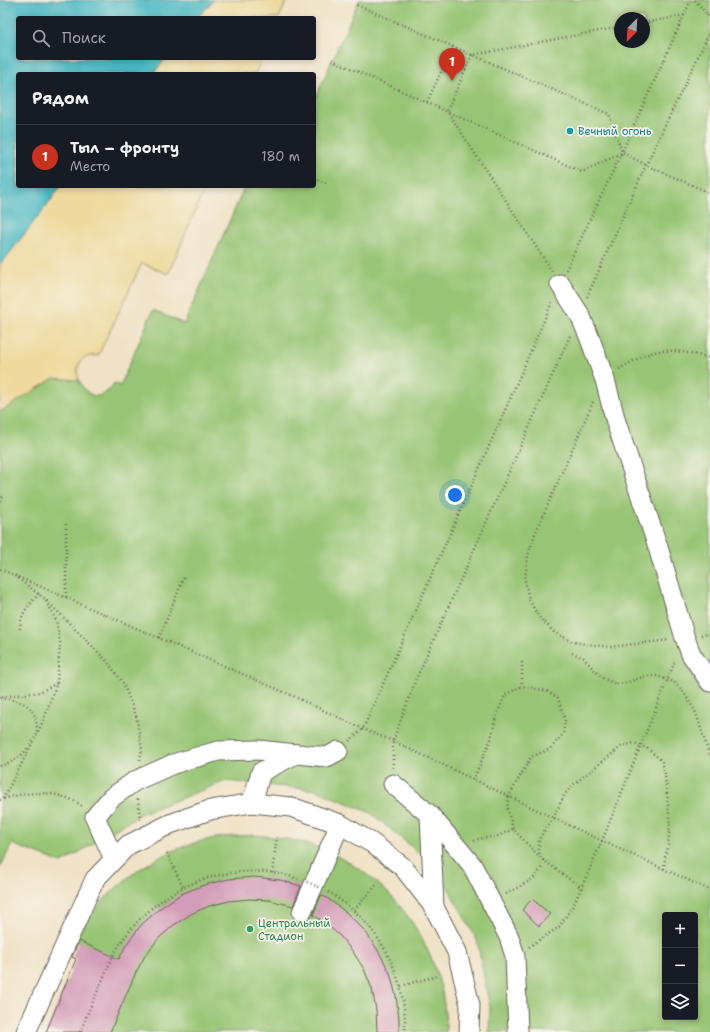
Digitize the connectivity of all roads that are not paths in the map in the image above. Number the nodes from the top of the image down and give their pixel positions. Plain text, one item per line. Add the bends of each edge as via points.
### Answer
1 (560, 284) road end
2 (710, 682) edge
3 (338, 752) road end
4 (296, 754) junction
5 (393, 784) road end
6 (252, 803) junction
7 (430, 815) junction
8 (340, 824) junction
9 (114, 859) junction
10 (434, 907) junction
11 (302, 912) dead end
12 (26, 1032) edge
13 (469, 1032) edge
14 (518, 1032) edge

1 - 2 lane via 580,315 605,380 684,638 691,654
3 - 4 lane via 327,757
4 - 6 lane via 261,772
4 - 9 lane via 258,750 218,752 173,764 135,781 112,798 95,818
5 - 7 lane
6 - 8 lane via 291,807
6 - 9 lane via 210,810 170,824 128,845
7 - 10 lane
7 - 14 lane via 472,865 509,937 515,956
8 - 10 lane via 372,843 403,867
8 - 11 lane
9 - 12 lane via 95,879
10 - 13 lane via 457,952 470,1005

